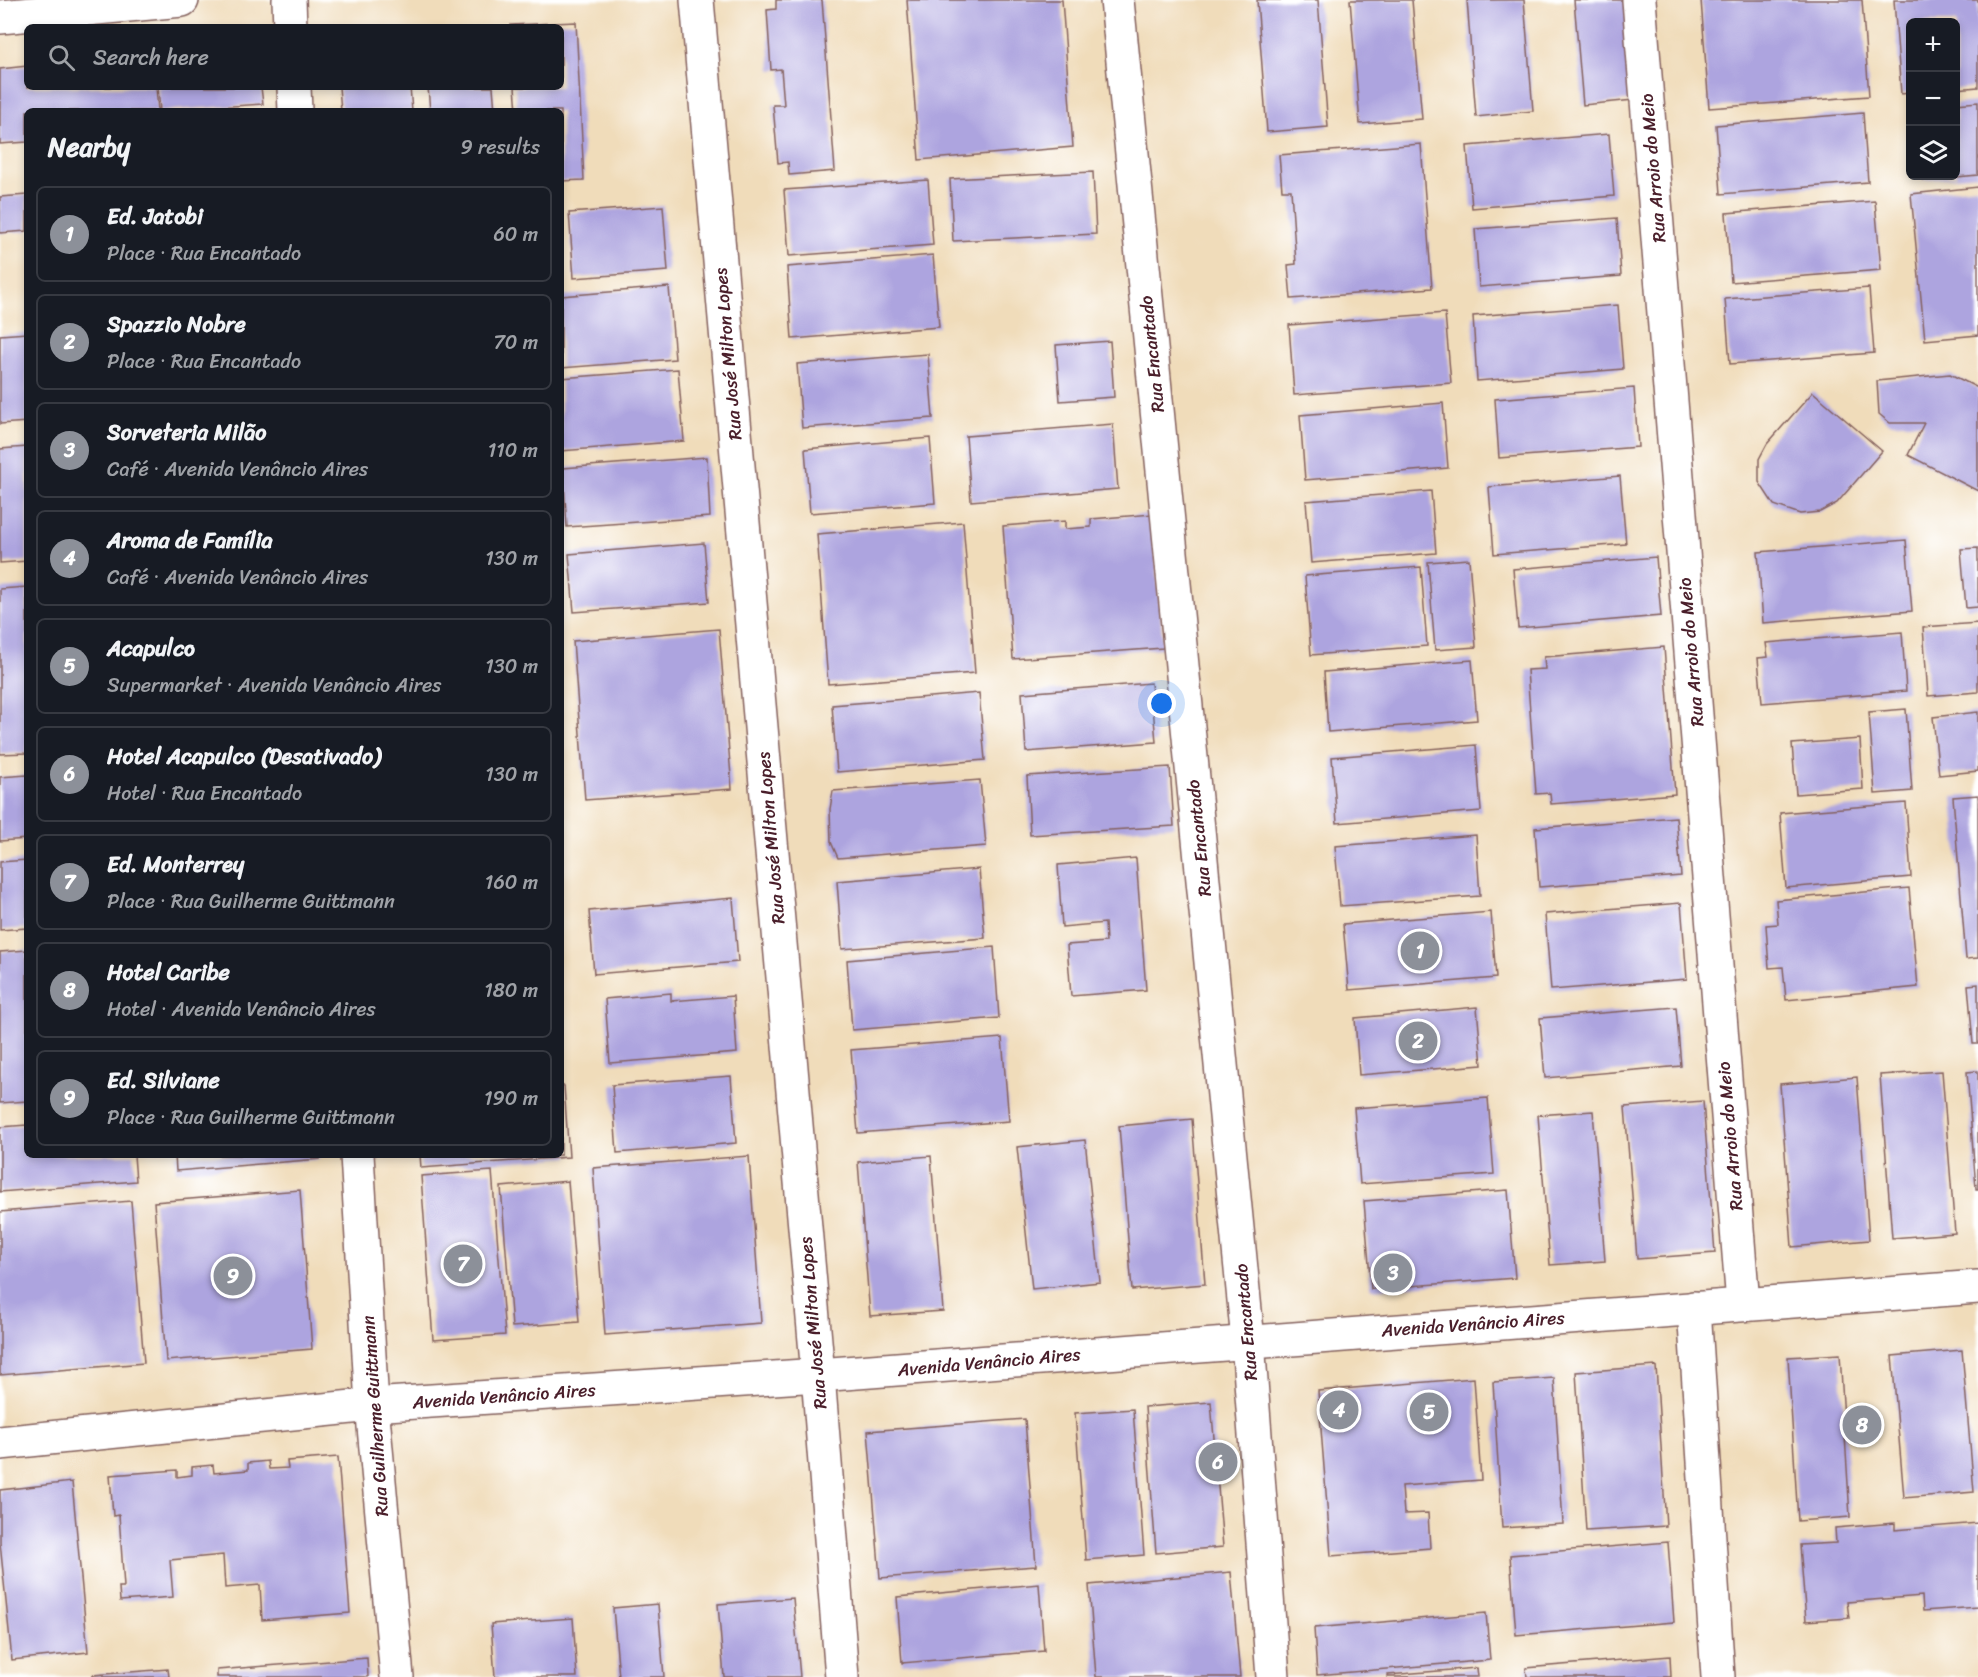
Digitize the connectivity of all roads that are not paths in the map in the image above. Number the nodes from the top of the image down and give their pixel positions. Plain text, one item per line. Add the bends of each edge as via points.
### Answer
1 (182, 0) edge
2 (289, 0) edge
3 (697, 0) edge
4 (1117, 0) edge
5 (1639, 0) edge
6 (0, 17) edge
7 (290, 24) edge
8 (294, 90) edge
9 (296, 108) edge
10 (357, 1158) edge
11 (1978, 1287) edge
12 (1743, 1304) junction
13 (1694, 1308) junction
14 (1248, 1341) junction
15 (818, 1375) junction
16 (372, 1405) junction
17 (0, 1443) edge
18 (397, 1677) edge
19 (842, 1677) edge
20 (1273, 1677) edge
21 (1718, 1677) edge

1 - 6 street
2 - 7 street
3 - 15 street, Rua José Milton Lopes
4 - 14 street, Rua Encantado
5 - 12 street, Rua Arroio do Meio
8 - 9 street
10 - 16 street, Rua Guilherme Guittmann
11 - 12 street, Avenida Venâncio Aires
12 - 13 street, Avenida Venâncio Aires
13 - 14 street, Avenida Venâncio Aires
13 - 21 street
14 - 15 street, Avenida Venâncio Aires
14 - 20 street, Rua Encantado
15 - 16 street, Avenida Venâncio Aires
15 - 19 street, Rua José Milton Lopes
16 - 17 street, Avenida Venâncio Aires
16 - 18 street, Rua Guilherme Guittmann

